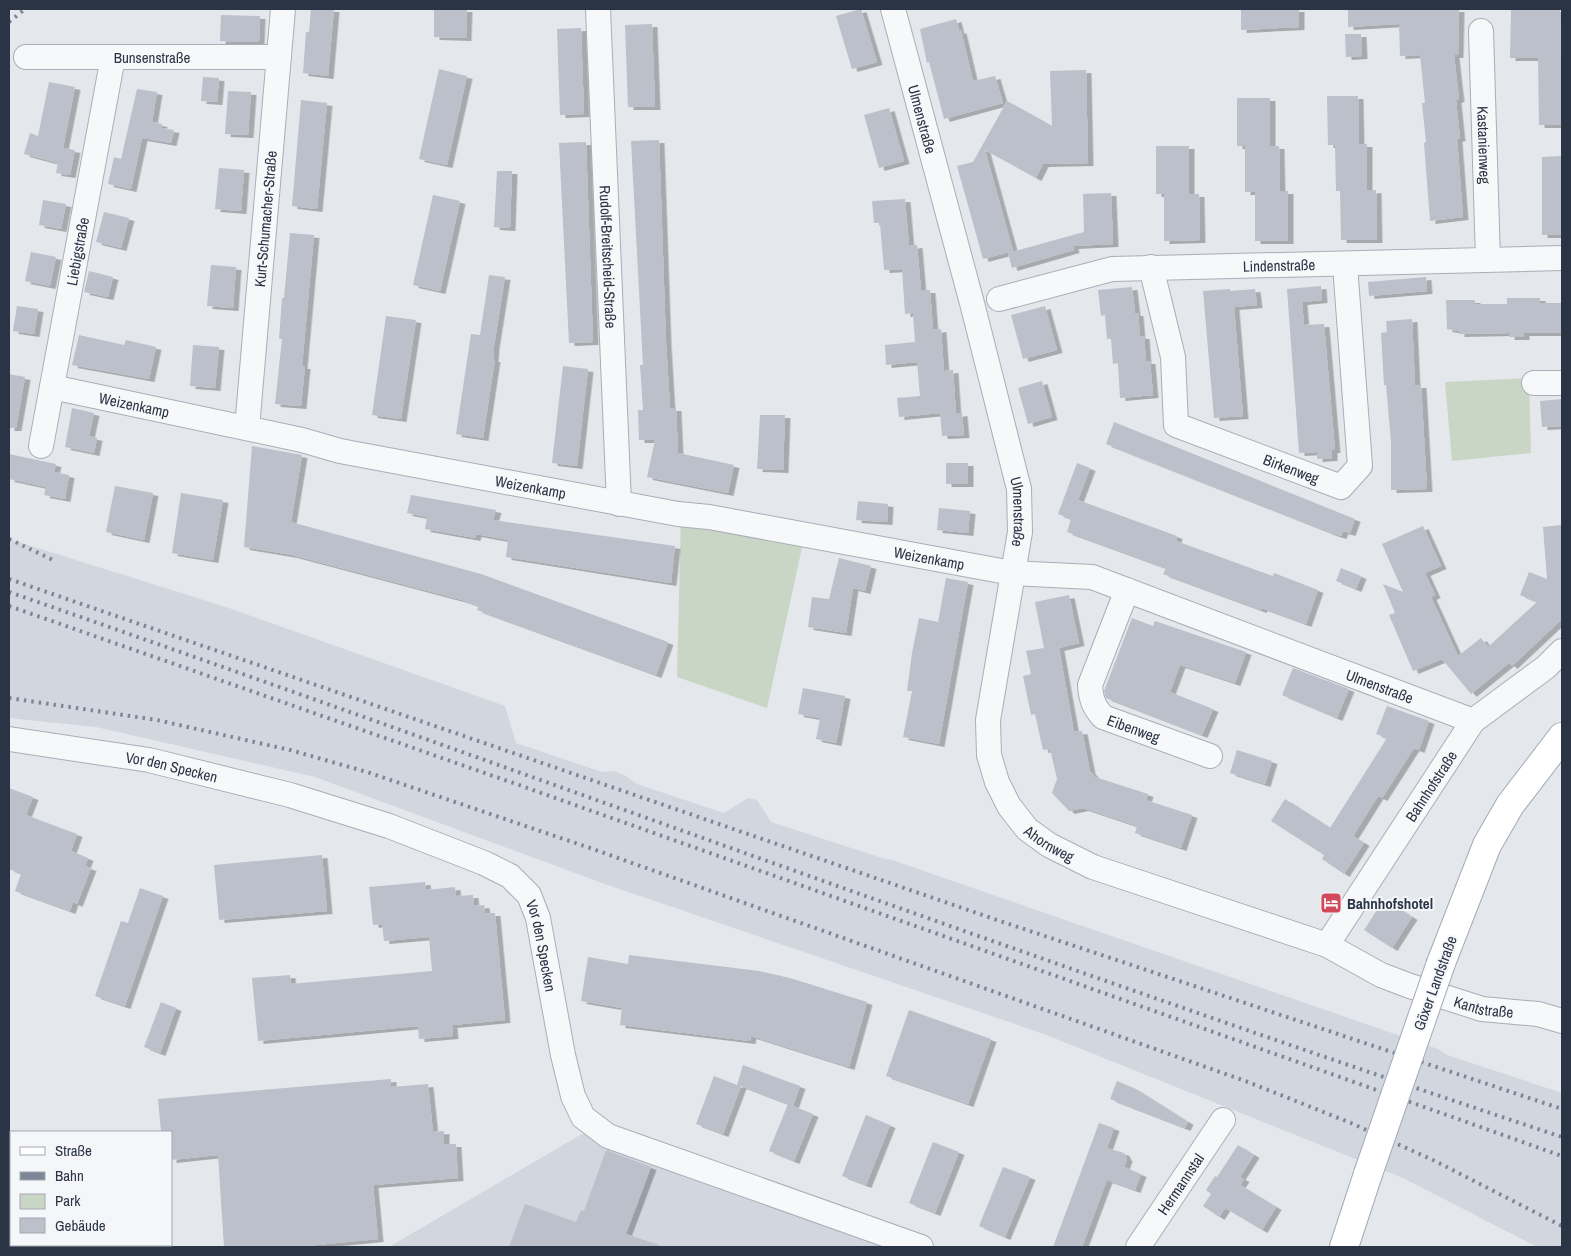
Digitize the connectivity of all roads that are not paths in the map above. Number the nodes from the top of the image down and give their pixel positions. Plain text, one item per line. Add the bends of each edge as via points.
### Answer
1 (283, 9) edge
2 (598, 9) edge
3 (893, 9) edge
4 (1481, 32) dead end
5 (26, 57) dead end
6 (113, 57) junction
7 (278, 57) junction
8 (1562, 258) edge
9 (1488, 259) junction
10 (1345, 265) junction
11 (1151, 267) junction
12 (999, 299) dead end
13 (1534, 383) dead end
14 (1562, 383) edge
15 (52, 387) junction
16 (247, 428) junction
17 (42, 446) dead end
18 (619, 504) junction
19 (1012, 573) junction
20 (1127, 590) junction
21 (1562, 651) edge
22 (1473, 721) junction
23 (1562, 737) edge
24 (9, 739) edge
25 (1210, 756) dead end
26 (1327, 945) junction
27 (1562, 1021) edge
28 (1223, 1120) dead end
29 (1348, 1245) edge
30 (921, 1247) edge
31 (1138, 1247) edge

1 - 7 street, Kurt-Schumacher-Straße
2 - 18 street, Rudolf-Breitscheid-Straße
3 - 19 street, Ulmenstraße via 974,307 1019,489 1020,532
4 - 9 street, Kastanienweg
5 - 6 street, Bunsenstraße
6 - 7 street, Bunsenstraße
6 - 15 street, Liebigstraße
7 - 16 street, Kurt-Schumacher-Straße
8 - 9 street, Lindenstraße
9 - 10 street, Lindenstraße
10 - 11 street, Lindenstraße
10 - 11 street, Birkenweg via 1360,466 1341,488 1176,425 1172,357
11 - 12 street, Lindenstraße via 1112,269
13 - 14 street
15 - 16 street, Weizenkamp
15 - 17 street, Liebigstraße
16 - 18 street, Weizenkamp via 340,451
18 - 19 street, Weizenkamp via 709,517
19 - 20 street, Ulmenstraße via 1092,577
19 - 26 street, Ahornweg via 988,720 989,755 1009,806 1027,829 1048,845 1093,867
20 - 22 street, Ulmenstraße
20 - 25 street, Eibenweg via 1090,686 1090,698 1104,717
21 - 22 street, Bahnhofstraße
22 - 26 street, Bahnhofstraße
23 - 29 main road, Göxer Landstraße, bridge via 1510,805 1487,845 1441,963 1368,1174
24 - 30 street, Vor den Specken via 148,760 290,795 389,826 510,876 529,895 538,918 563,1055 573,1096 583,1117 608,1136
26 - 27 street, Kantstraße via 1381,975 1410,986 1482,1009 1538,1014
28 - 31 street, Hermannstal

